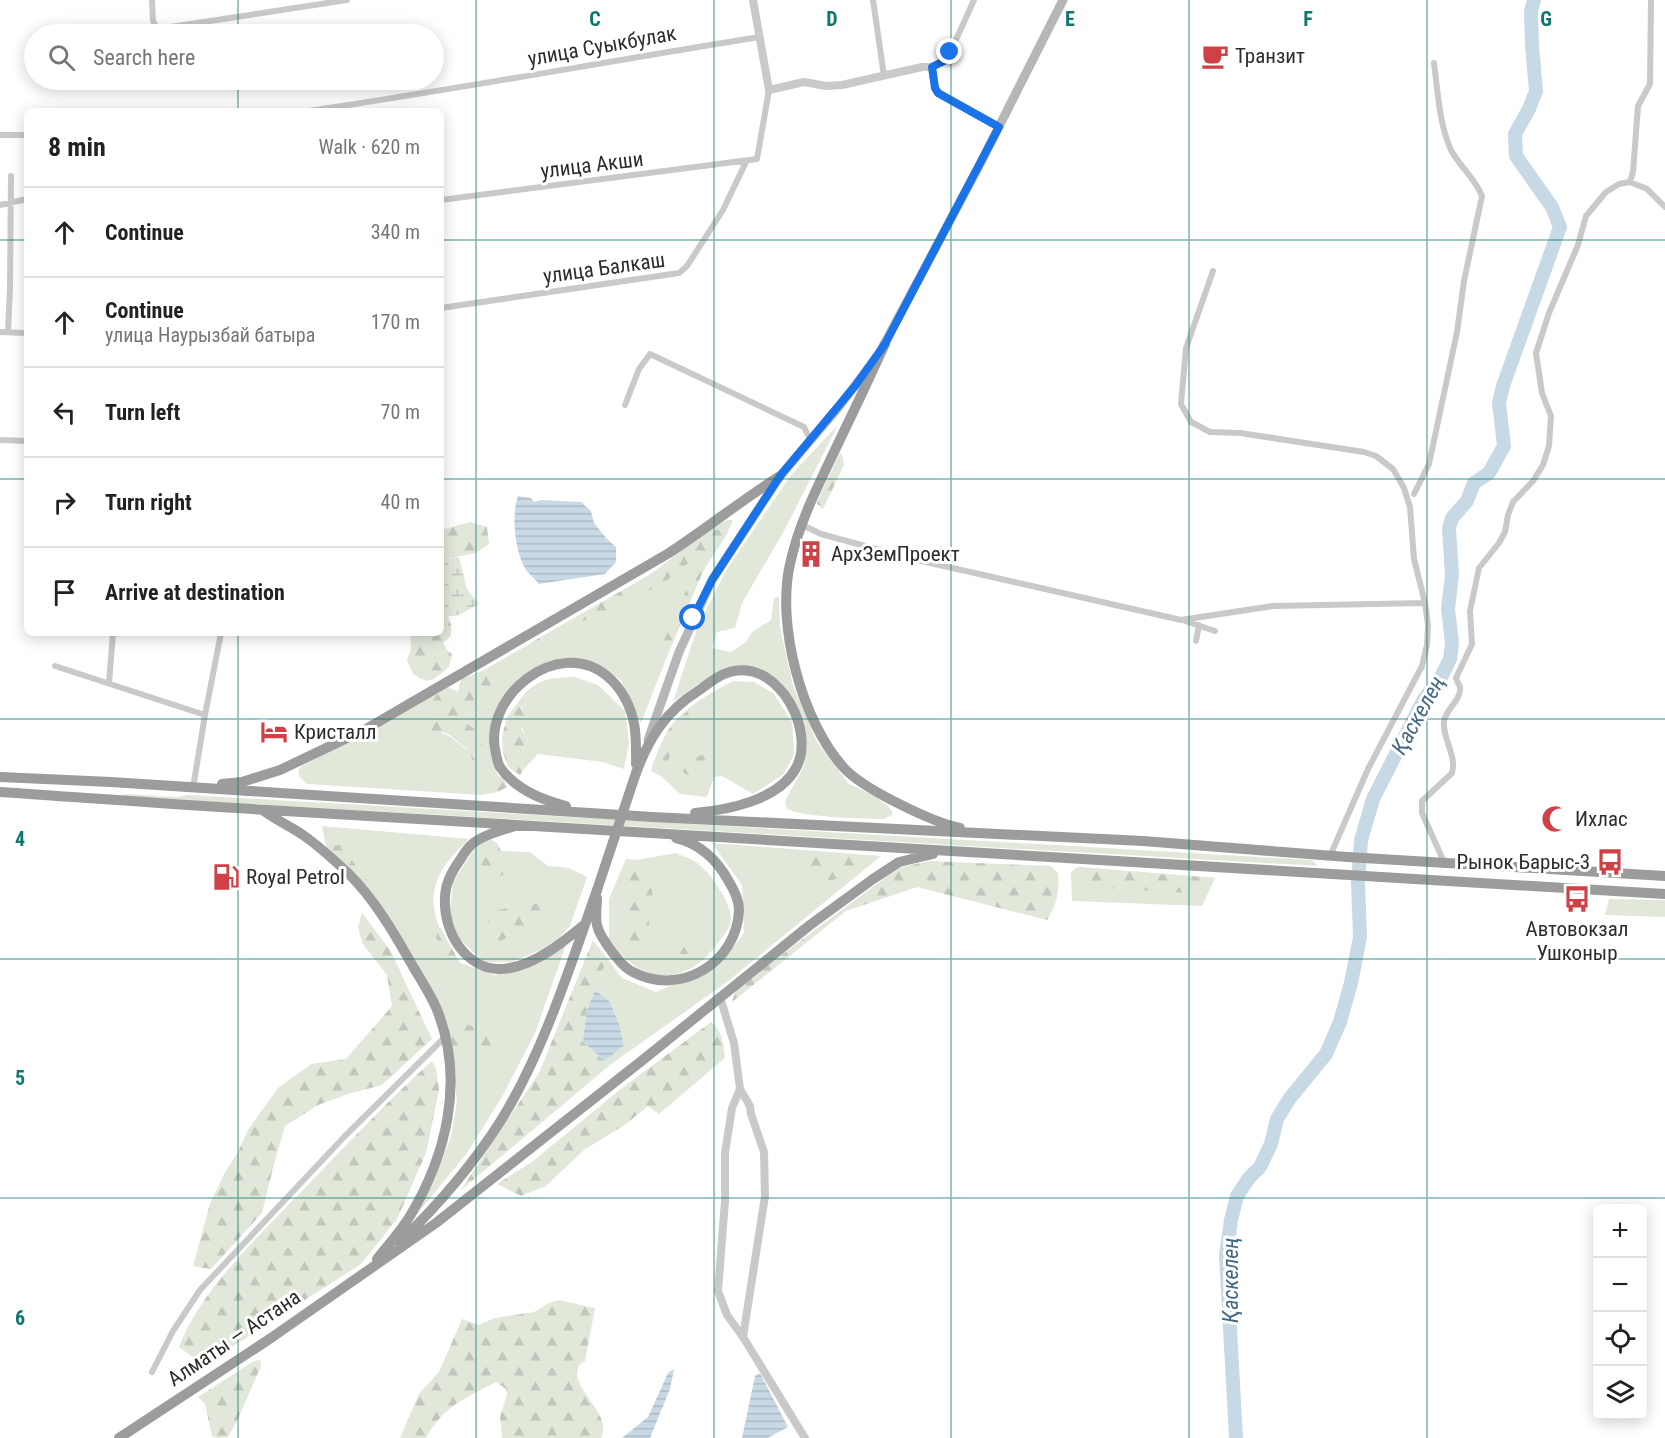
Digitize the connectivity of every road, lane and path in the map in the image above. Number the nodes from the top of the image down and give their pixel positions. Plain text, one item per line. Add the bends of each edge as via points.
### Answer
1 (152, 0) edge
2 (347, 0) edge
3 (753, 0) edge
4 (873, 0) edge
5 (974, 0) edge
6 (1064, 0) edge
7 (1651, 0) edge
8 (154, 24) edge
9 (188, 24) edge
10 (760, 37) junction
11 (1434, 63) dead end
12 (932, 67) junction
13 (884, 76) junction
14 (769, 90) junction
15 (328, 108) edge
16 (999, 127) junction
17 (0, 135) edge
18 (24, 135) edge
19 (746, 162) junction
20 (11, 176) dead end
21 (1630, 182) junction
22 (24, 199) edge
23 (444, 200) edge
24 (11, 201) junction
25 (0, 205) edge
26 (1665, 207) edge
27 (1213, 271) dead end
28 (444, 308) edge
29 (4, 332) edge
30 (24, 333) edge
31 (885, 344) junction
32 (625, 405) dead end
33 (810, 439) junction
34 (0, 440) edge
35 (24, 441) edge
36 (780, 476) junction
37 (1414, 494) dead end
38 (801, 524) junction
39 (1425, 603) junction
40 (1181, 620) junction
41 (1199, 625) junction
42 (1215, 632) dead end
43 (113, 636) edge
44 (220, 636) edge
45 (1196, 641) dead end
46 (55, 666) dead end
47 (109, 683) junction
48 (205, 715) junction
49 (646, 745) junction
50 (636, 773) junction
51 (0, 777) edge
52 (111, 783) junction
53 (193, 788) junction
54 (0, 792) edge
55 (108, 799) junction
56 (263, 810) junction
57 (587, 812) junction
58 (652, 817) junction
59 (520, 824) junction
60 (650, 832) junction
61 (996, 833) junction
62 (943, 852) junction
63 (1330, 856) junction
64 (1444, 862) junction
65 (1498, 867) junction
66 (1665, 876) edge
67 (1497, 884) junction
68 (597, 890) junction
69 (1665, 894) edge
70 (585, 924) junction
71 (720, 997) junction
72 (445, 1036) junction
73 (740, 1089) junction
74 (369, 1269) junction
75 (743, 1337) junction
76 (152, 1372) dead end
77 (119, 1438) edge
78 (805, 1438) edge

1 - 8 street
2 - 9 street
3 - 10 street
4 - 13 street
5 - 12 street via 950,52 944,61
6 - 16 main road
7 - 21 street via 1650,84 1638,106
10 - 14 street
10 - 15 street, улица Суыкбулак
11 - 37 street via 1445,134 1452,152 1482,196 1429,464
12 - 13 street
12 - 16 street via 938,93
13 - 14 street via 842,85 804,82
14 - 19 street, улица Балкаш via 757,159
16 - 31 main road
17 - 18 street
19 - 23 street, улица Акши
19 - 28 street, улица Балкаш via 723,210 679,273
20 - 24 street
21 - 26 street via 1647,189
21 - 64 street via 1606,192 1586,216 1536,353 1542,393 1551,416 1550,446 1533,482 1513,501 1499,543 1479,568 1470,611 1472,644 1456,678 1460,687 1458,697 1444,722 1452,773 1422,801 1422,813
22 - 24 street
24 - 25 street
24 - 29 street via 10,288
27 - 39 street via 1186,348 1181,404 1191,422 1210,432 1240,433 1376,456 1399,477 1410,507 1414,559
29 - 30 street
31 - 33 main road
31 - 38 highway
32 - 33 street via 639,369 650,354 804,427
33 - 36 main road
34 - 35 street
36 - 49 main road via 712,580 679,652
36 - 53 highway via 669,554 366,729 280,770 242,782
38 - 40 street via 821,534 913,559
38 - 61 highway via 785,599 789,644 806,701 831,750 845,769 866,785 906,806 957,827
39 - 40 street via 1273,606
39 - 63 street via 1428,626 1422,666 1368,769
40 - 41 street
41 - 42 street
41 - 45 street
43 - 47 street
44 - 48 street
46 - 47 street
47 - 48 street
48 - 53 street
49 - 50 highway
49 - 58 highway via 668,714 689,696 720,676 750,670 774,682 785,694 801,742 802,755 791,777 751,802 721,811
50 - 57 highway via 634,720 613,681 588,665 573,663 545,667 530,676 497,718 493,743 499,766 513,782 534,794
50 - 68 highway, bridge
51 - 52 highway
52 - 53 highway
52 - 55 highway
53 - 57 highway
54 - 55 highway
55 - 56 highway
56 - 59 highway
56 - 72 highway via 303,835 365,892 390,925 418,975 439,1013
57 - 58 highway
58 - 61 highway
59 - 60 highway
59 - 70 highway via 477,840 465,851 449,879 444,897 446,914 461,952 483,966 509,968 526,964 559,945
60 - 62 highway
60 - 68 highway via 702,849 721,866 734,890 739,908 735,929 714,962 687,979 667,982 632,972 601,936 597,925
61 - 63 highway
62 - 67 highway
62 - 71 highway via 899,862 810,925
63 - 64 highway
64 - 65 highway
65 - 66 highway
65 - 67 highway
67 - 69 highway
68 - 70 highway
70 - 74 highway via 524,1078 500,1122 449,1190
71 - 73 street via 734,1043
71 - 74 highway via 435,1223
72 - 74 highway via 451,1100 437,1162 409,1218
72 - 76 street via 200,1290
73 - 75 street via 761,1138 766,1175
73 - 75 street via 732,1108 725,1153 718,1290
74 - 77 highway, Алматы — Астана
75 - 78 street

